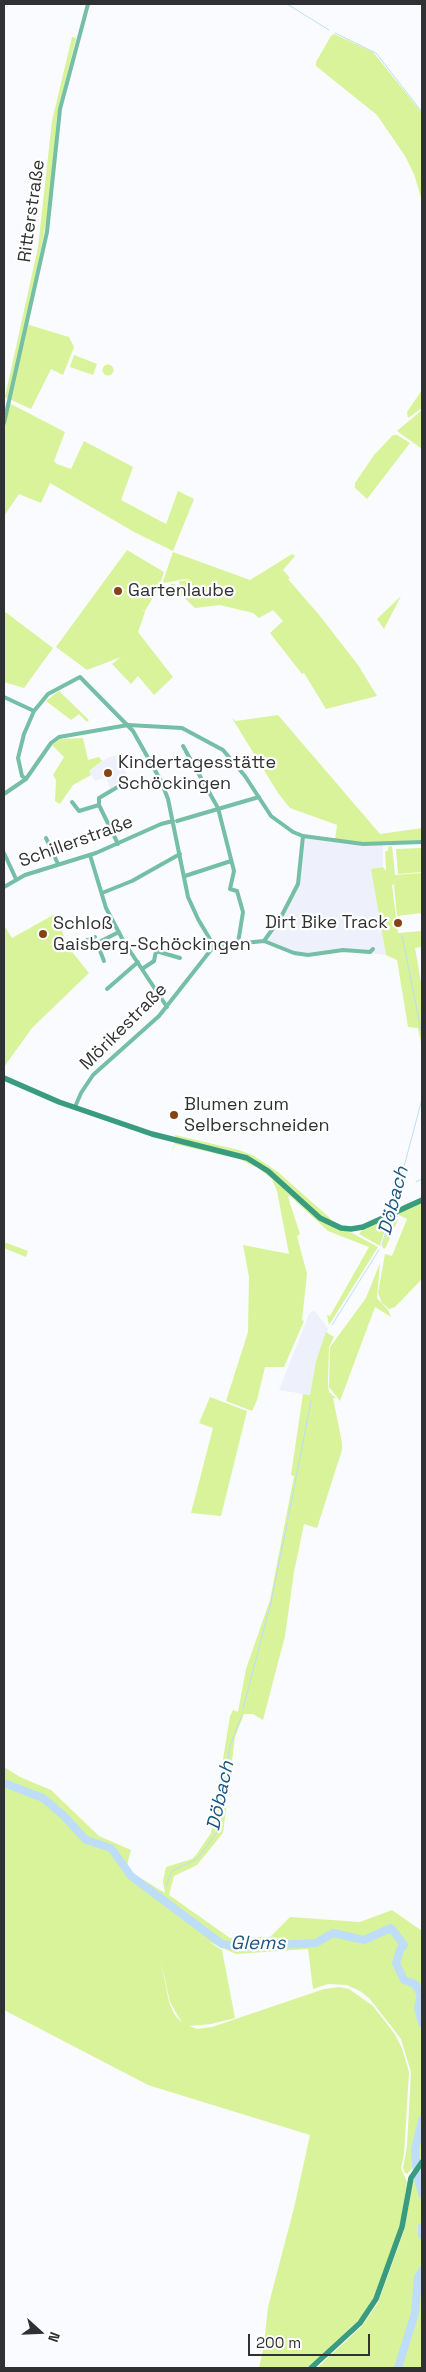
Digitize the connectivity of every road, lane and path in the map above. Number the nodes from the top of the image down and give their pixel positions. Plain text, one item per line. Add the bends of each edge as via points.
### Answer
1 (88, 4) edge
2 (4, 423) edge
3 (4, 697) edge
4 (34, 711) junction
5 (128, 725) junction
6 (183, 746) dead end
7 (26, 779) junction
8 (121, 785) dead end
9 (4, 794) edge
10 (259, 797) junction
11 (72, 802) dead end
12 (99, 805) junction
13 (218, 808) junction
14 (175, 821) junction
15 (303, 836) junction
16 (46, 838) dead end
17 (422, 842) edge
18 (118, 844) junction
19 (4, 853) edge
20 (180, 854) junction
21 (90, 855) junction
22 (230, 861) junction
23 (58, 864) junction
24 (185, 876) junction
25 (16, 879) junction
26 (4, 887) edge
27 (102, 893) junction
28 (118, 932) junction
29 (264, 941) junction
30 (97, 943) junction
31 (238, 944) junction
32 (72, 946) dead end
33 (214, 946) junction
34 (373, 949) dead end
35 (180, 958) dead end
36 (104, 961) dead end
37 (138, 962) junction
38 (142, 969) junction
39 (107, 989) dead end
40 (166, 1007) junction
41 (4, 1078) edge
42 (75, 1107) junction
43 (422, 1200) edge
44 (421, 2163) edge
45 (311, 2368) edge

1 - 2 street, Ritterstraße via 60,109 47,232
3 - 4 street
4 - 5 street via 48,694 80,677
4 - 7 street via 18,758 22,776
5 - 7 street via 59,737 51,743
5 - 10 street via 182,728 212,743 232,759
5 - 14 street via 161,781
6 - 13 street
7 - 9 street
8 - 12 street via 99,798
10 - 13 street, Schillerstraße
10 - 15 street via 278,823
11 - 12 street via 79,811
12 - 18 street
13 - 14 street, Schillerstraße
13 - 22 street
14 - 18 street, Schillerstraße
14 - 20 street
15 - 17 street via 363,844
15 - 29 street via 298,884
16 - 23 street
18 - 21 street, Schillerstraße
19 - 25 street
20 - 24 street
20 - 27 street via 132,881
21 - 23 street, Schillerstraße
21 - 27 street
22 - 24 street
22 - 31 street via 234,871 230,889 236,891 243,912
23 - 25 street, Schillerstraße
24 - 33 street via 188,896
25 - 26 street, Schillerstraße
27 - 28 street
28 - 30 street
28 - 37 street
29 - 31 street
29 - 34 street via 303,955 343,950 370,952
30 - 32 street via 94,936
30 - 36 street
31 - 33 street
33 - 40 street, Mörikestraße
35 - 38 street via 156,951 154,961
37 - 38 street
37 - 39 street
38 - 40 street
40 - 42 street, Mörikestraße via 150,1025 105,1062 81,1093
41 - 42 main road
42 - 43 main road via 152,1134 252,1160 320,1218 335,1226 355,1229
44 - 45 main road via 412,2174 402,2227 376,2299 360,2323

